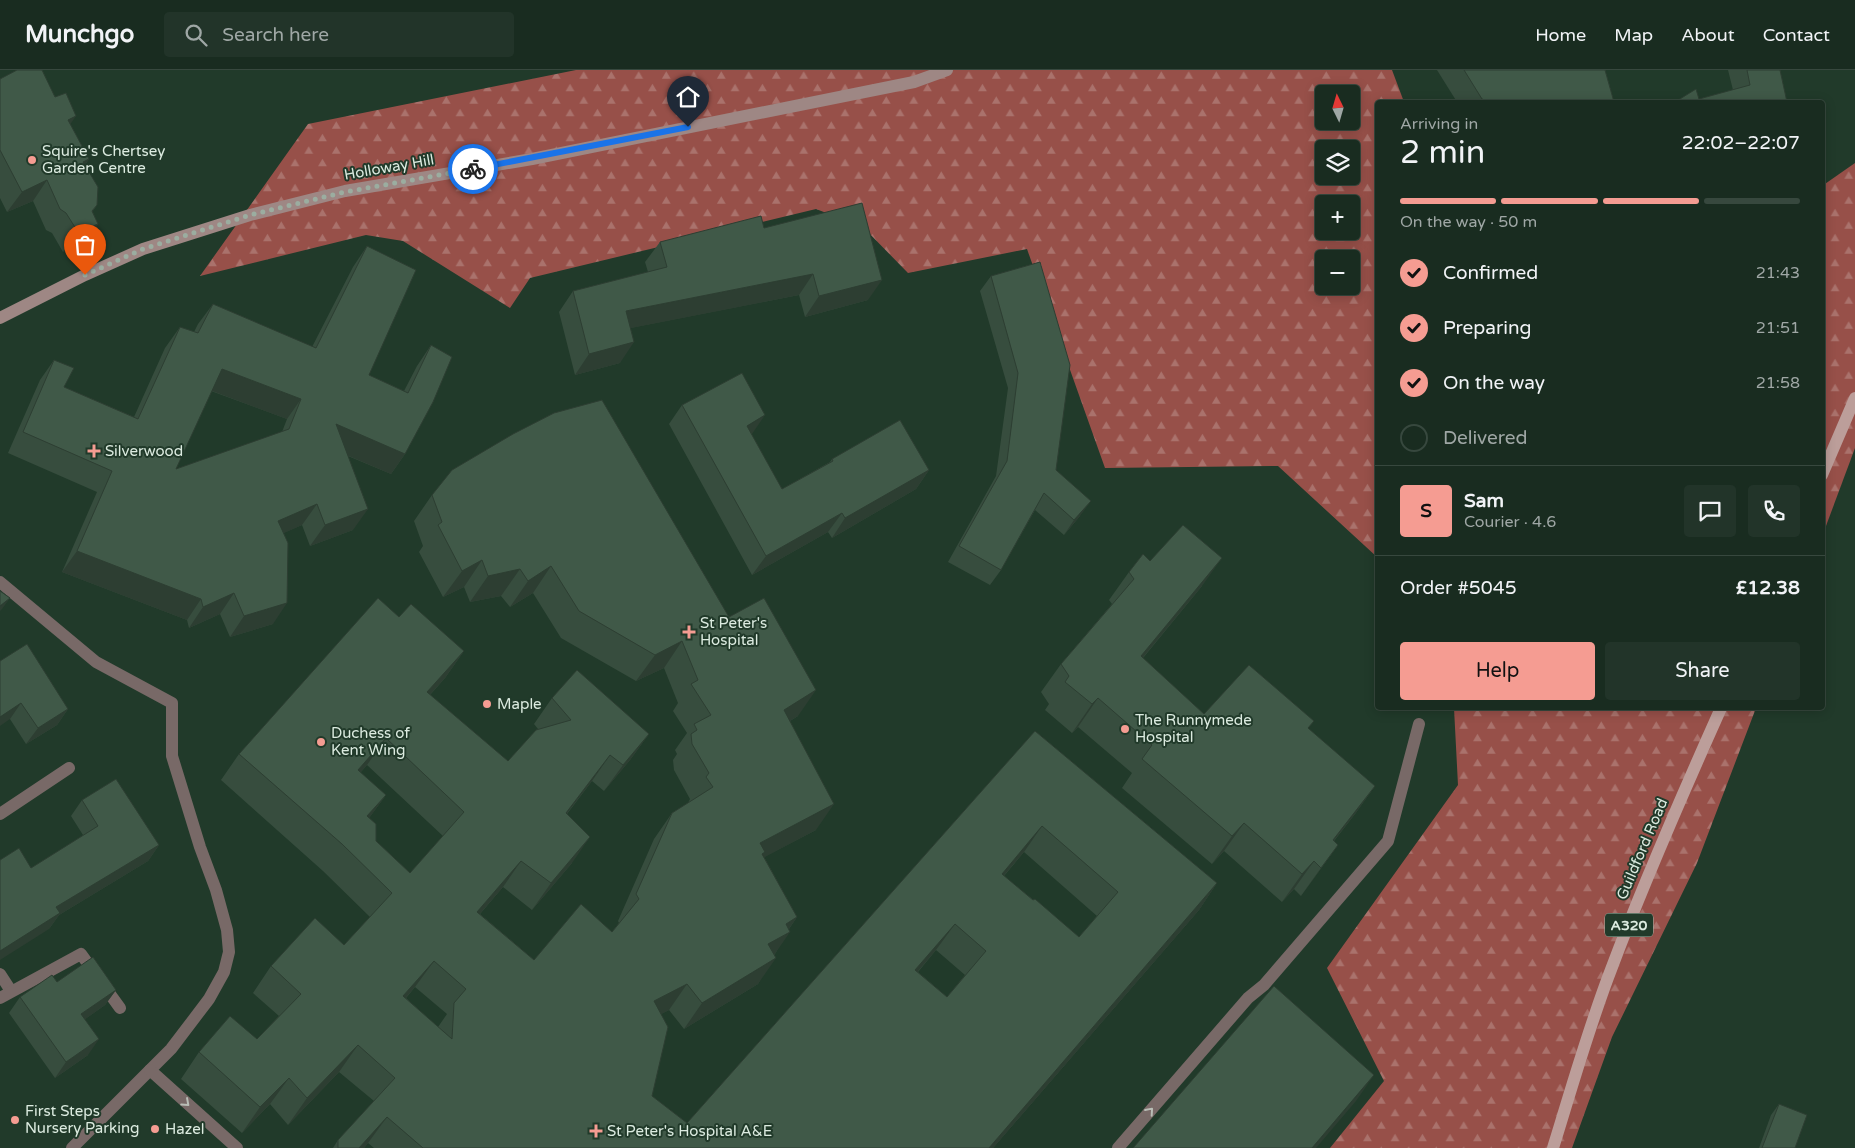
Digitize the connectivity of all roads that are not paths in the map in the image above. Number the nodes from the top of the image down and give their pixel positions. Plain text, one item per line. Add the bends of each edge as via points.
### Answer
1 (947, 70) edge
2 (0, 318) edge
3 (1855, 398) edge
4 (1825, 469) edge
5 (0, 582) edge
6 (1720, 710) edge
7 (1419, 724) dead end
8 (69, 768) dead end
9 (0, 814) edge
10 (0, 974) edge
11 (11, 991) junction
12 (0, 998) edge
13 (120, 1008) dead end
14 (150, 1070) junction
15 (72, 1148) edge
16 (237, 1148) edge
17 (1118, 1148) edge
18 (1553, 1148) edge

1 - 2 main road, Holloway Hill via 914,82 532,159 345,192 250,215 143,249
3 - 4 main road
5 - 14 street via 96,662 172,703 172,756 228,930 229,952 224,972 210,1000
6 - 18 main road, Guildford Road / A320 via 1665,834 1612,968
17 -> 7 street via 1388,841
8 - 9 street
10 - 11 street
11 - 12 street
11 - 13 street via 82,954
14 - 15 street
14 -> 16 street

